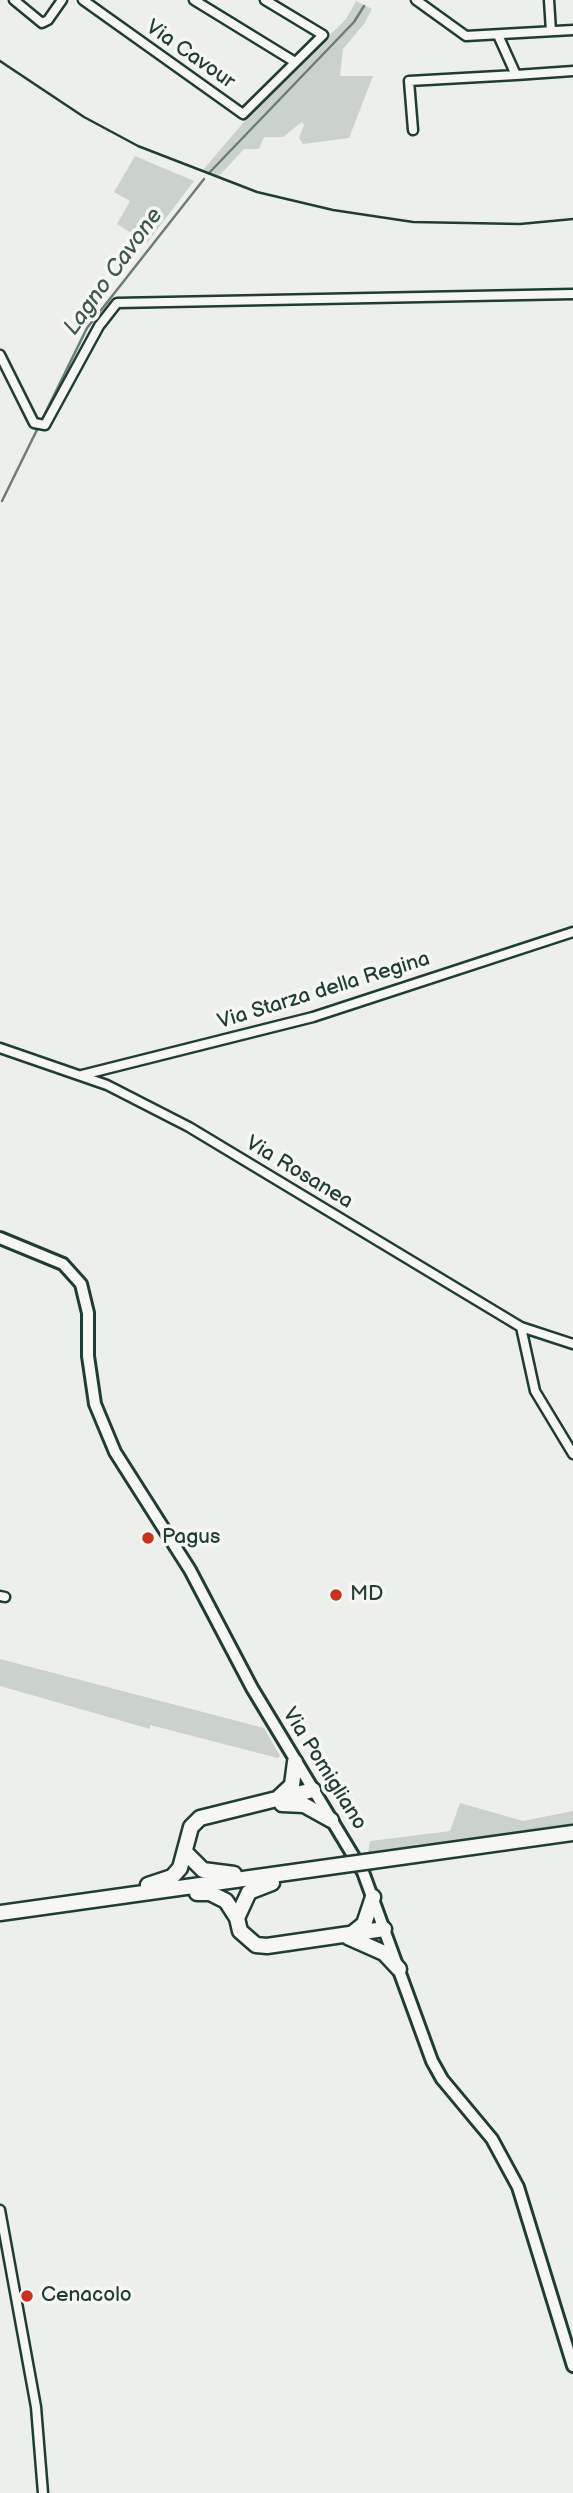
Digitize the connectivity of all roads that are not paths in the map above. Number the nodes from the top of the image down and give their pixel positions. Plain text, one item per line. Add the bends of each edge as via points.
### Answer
1 (14, 0) edge
2 (62, 0) edge
3 (83, 0) edge
4 (194, 0) edge
5 (265, 0) edge
6 (416, 0) edge
7 (549, 0) edge
8 (573, 30) edge
9 (551, 31) junction
10 (498, 35) junction
11 (295, 62) junction
12 (573, 71) edge
13 (516, 75) junction
14 (413, 130) dead end
15 (573, 294) edge
16 (0, 355) edge
17 (573, 932) edge
18 (0, 1048) edge
19 (82, 1075) junction
20 (0, 1238) edge
21 (521, 1326) junction
22 (573, 1344) edge
23 (573, 1454) edge
24 (295, 1762) junction
25 (313, 1790) junction
26 (270, 1803) junction
27 (331, 1820) junction
28 (573, 1833) edge
29 (186, 1853) junction
30 (321, 1868) junction
31 (281, 1874) junction
32 (133, 1894) junction
33 (373, 1897) junction
34 (103, 1899) junction
35 (0, 1913) edge
36 (237, 1918) junction
37 (384, 1929) junction
38 (348, 1937) junction
39 (399, 1969) junction
40 (0, 2210) edge
41 (573, 2366) edge
42 (43, 2493) edge

1 - 2 street via 42,23
3 - 11 street, Via Cavour via 243,114
4 - 11 street
5 - 11 street via 323,35
6 - 10 street via 466,36
7 - 9 street
8 - 9 street
9 - 10 street
10 - 13 street
12 - 13 street
13 - 14 street via 409,80
15 - 16 street via 117,303 99,326 45,425 34,423
17 - 19 street, Via Starza della Regina via 313,1017
18 - 19 street, Via Rosanea
19 - 21 street, Via Rosanea via 189,1127
20 - 24 street, Via Pomigliano via 63,1264 81,1284 88,1313 95,1404 115,1452 190,1570 221,1634
21 - 22 street, Via Rosanea
21 - 23 street via 535,1391
24 - 25 street, Via Pomigliano
24 - 26 highway via 292,1785
25 - 26 highway
25 - 27 street, Via Pomigliano
26 - 27 highway via 304,1805
26 - 29 highway via 200,1818 191,1827
27 - 33 street, Via Pomigliano
28 - 30 highway, bridge
29 - 31 highway via 211,1873
29 - 34 highway via 172,1877
30 - 31 highway
30 - 36 highway via 257,1886 243,1899
31 - 32 highway
32 - 34 highway
32 - 36 highway via 210,1893 226,1901
33 - 37 street, Via Pomigliano
33 - 38 highway via 363,1924
34 - 35 highway
36 - 38 highway via 240,1931 256,1945
37 - 38 highway
37 - 39 street, Via Pomigliano
38 - 39 highway via 384,1953
39 - 41 street, Via Pomigliano via 432,2061 492,2139 518,2188
40 - 42 street via 40,2427

